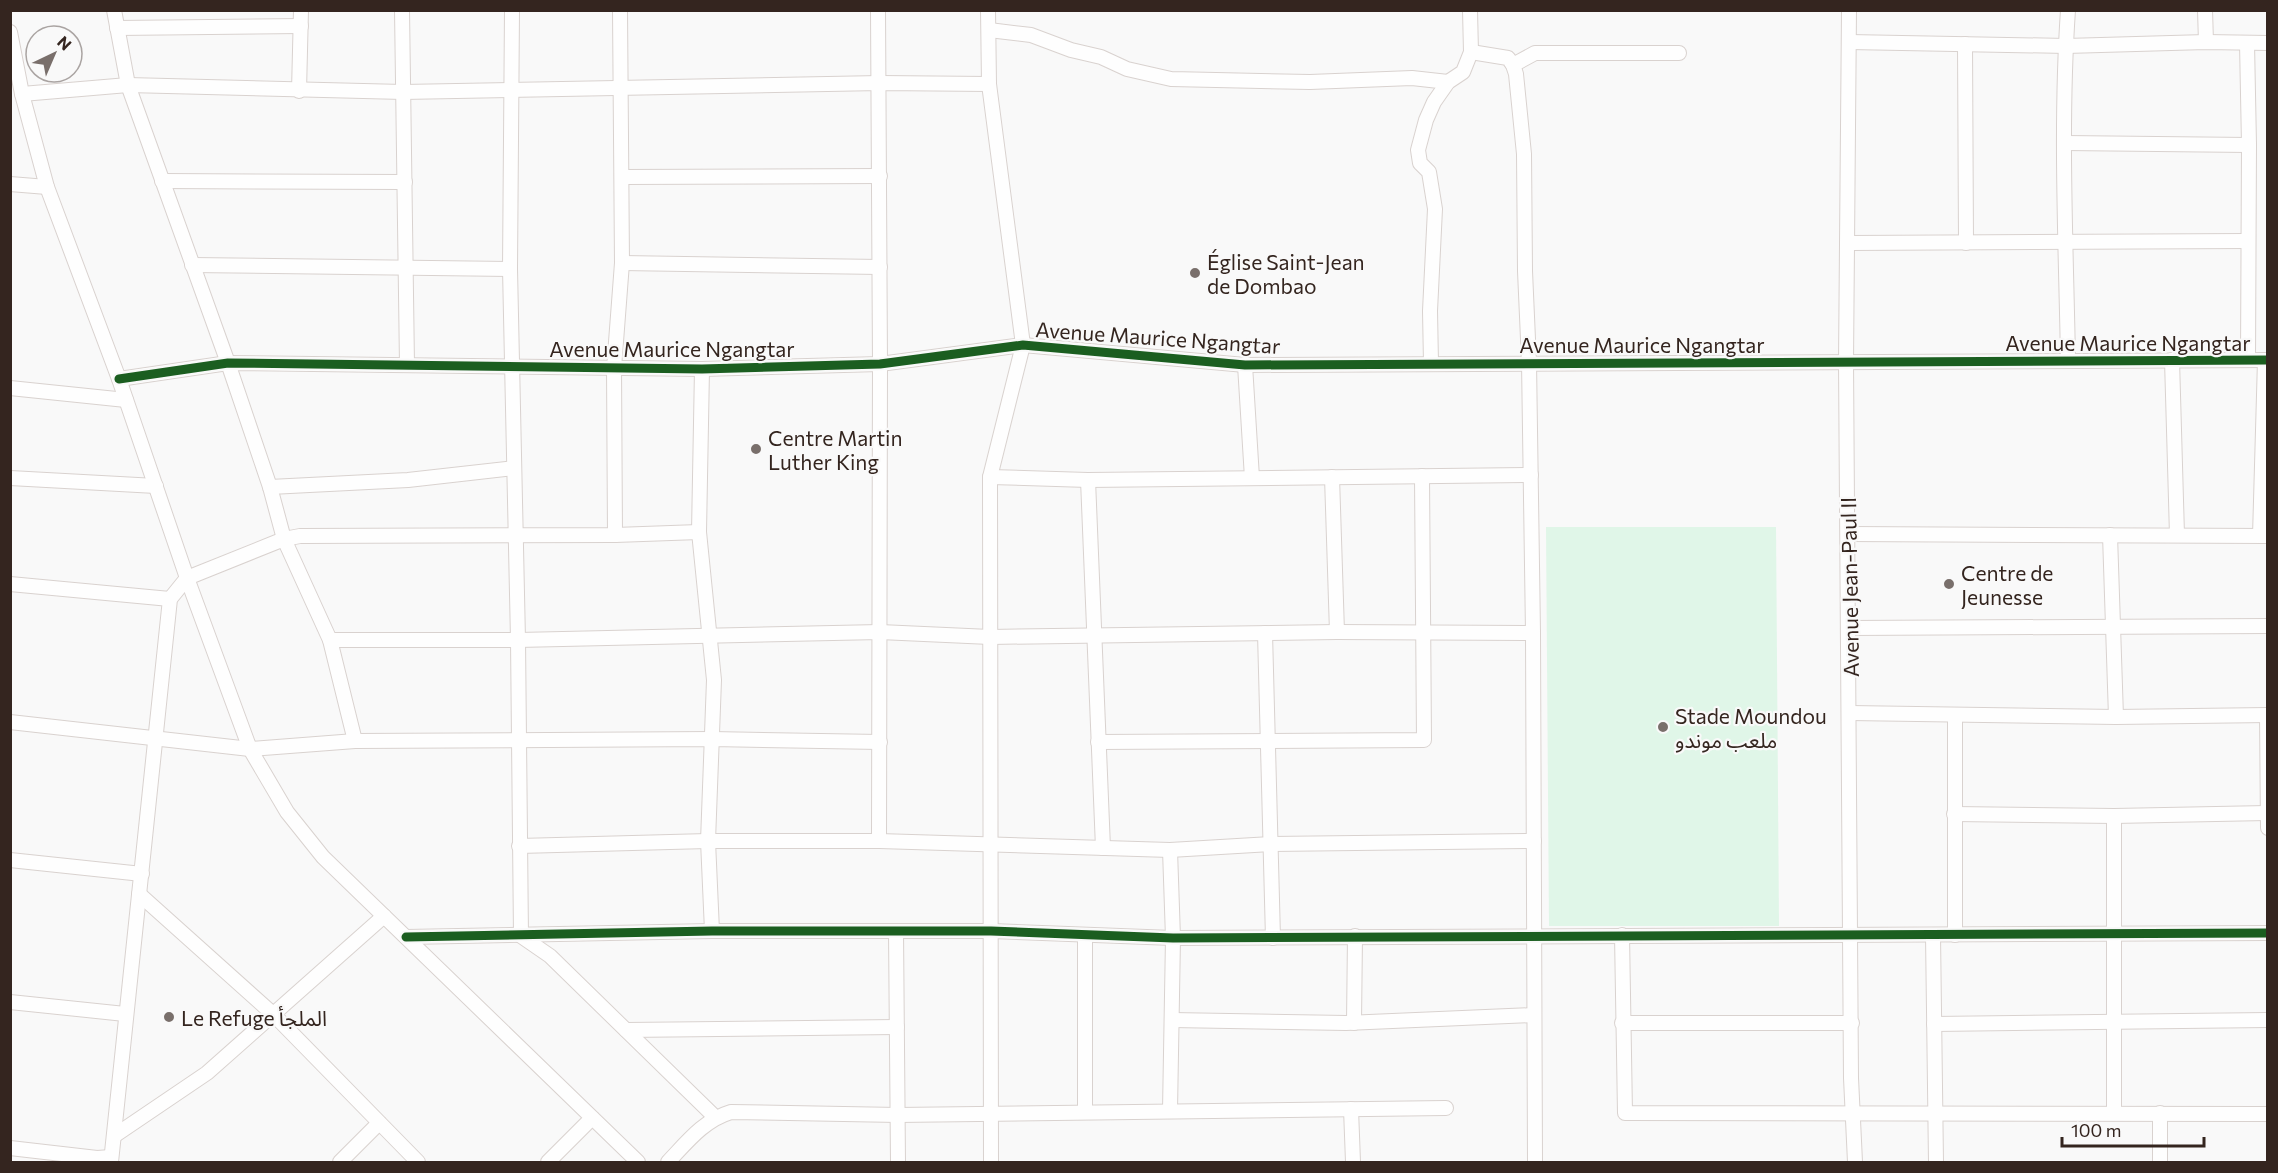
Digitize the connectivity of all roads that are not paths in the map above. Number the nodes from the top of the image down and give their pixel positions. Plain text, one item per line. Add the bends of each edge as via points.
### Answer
1 (114, 10) edge
2 (301, 10) edge
3 (402, 10) edge
4 (512, 10) edge
5 (620, 10) edge
6 (878, 10) edge
7 (988, 10) edge
8 (1470, 10) edge
9 (1849, 10) edge
10 (2068, 10) edge
11 (2205, 10) edge
12 (301, 26) junction
13 (117, 28) junction
14 (989, 30) junction
15 (10, 32) edge
16 (1849, 42) junction
17 (2206, 42) junction
18 (2247, 43) junction
19 (2268, 43) edge
20 (1965, 44) junction
21 (2066, 46) junction
22 (1471, 52) junction
23 (1678, 53) dead end
24 (1513, 64) junction
25 (1448, 82) junction
26 (880, 83) junction
27 (989, 84) junction
28 (128, 86) junction
29 (621, 89) junction
30 (299, 91) junction
31 (512, 91) junction
32 (403, 92) junction
33 (22, 94) junction
34 (2065, 143) junction
35 (2249, 145) junction
36 (880, 176) junction
37 (622, 177) junction
38 (162, 181) junction
39 (405, 182) junction
40 (10, 184) edge
41 (47, 187) junction
42 (2248, 241) junction
43 (2066, 242) junction
44 (1849, 243) junction
45 (1966, 243) junction
46 (622, 263) junction
47 (192, 265) junction
48 (406, 266) junction
49 (880, 267) junction
50 (510, 268) junction
51 (1023, 345) junction
52 (2068, 360) junction
53 (2172, 360) junction
54 (2248, 360) junction
55 (2266, 360) edge
56 (1529, 362) junction
57 (1846, 362) junction
58 (228, 363) junction
59 (1431, 363) junction
60 (880, 364) junction
61 (407, 365) junction
62 (1245, 365) junction
63 (512, 366) junction
64 (614, 368) junction
65 (702, 369) junction
66 (120, 379) junction
67 (10, 388) edge
68 (126, 400) junction
69 (514, 468) junction
70 (1531, 475) junction
71 (1422, 476) junction
72 (990, 477) junction
73 (1332, 477) junction
74 (10, 478) edge
75 (1252, 478) junction
76 (1088, 480) junction
77 (156, 486) junction
78 (270, 487) junction
79 (699, 532) junction
80 (1848, 534) junction
81 (516, 535) junction
82 (615, 535) junction
83 (2110, 535) junction
84 (2177, 535) junction
85 (2264, 536) edge
86 (284, 539) junction
87 (187, 578) junction
88 (10, 584) edge
89 (170, 599) junction
90 (2268, 626) edge
91 (2114, 627) junction
92 (1849, 628) junction
93 (880, 632) junction
94 (1337, 632) junction
95 (1265, 633) junction
96 (1424, 633) junction
97 (1533, 633) junction
98 (710, 635) junction
99 (1093, 636) junction
100 (990, 637) junction
101 (330, 640) junction
102 (518, 640) junction
103 (1850, 713) junction
104 (2267, 715) edge
105 (1954, 716) junction
106 (2116, 717) junction
107 (10, 722) edge
108 (156, 739) junction
109 (712, 739) junction
110 (355, 741) junction
111 (519, 741) junction
112 (1269, 741) junction
113 (880, 742) junction
114 (1098, 742) junction
115 (250, 749) junction
116 (2267, 813) edge
117 (1954, 814) junction
118 (2114, 816) junction
119 (2268, 828) edge
120 (708, 841) junction
121 (879, 841) junction
122 (1534, 841) junction
123 (1271, 843) junction
124 (991, 845) junction
125 (519, 846) junction
126 (1103, 848) junction
127 (1170, 850) junction
128 (10, 860) edge
129 (142, 874) junction
130 (140, 894) junction
131 (384, 916) junction
132 (712, 931) junction
133 (896, 931) junction
134 (991, 932) junction
135 (2268, 933) edge
136 (2115, 934) junction
137 (1534, 935) junction
138 (1622, 935) junction
139 (1933, 935) junction
140 (1954, 935) junction
141 (520, 936) junction
142 (1085, 936) junction
143 (1355, 936) junction
144 (1852, 936) junction
145 (406, 937) junction
146 (1273, 938) junction
147 (1173, 939) junction
148 (10, 1002) edge
149 (125, 1014) junction
150 (274, 1015) junction
151 (1534, 1015) junction
152 (1172, 1020) junction
153 (2268, 1020) edge
154 (2114, 1022) junction
155 (1354, 1023) junction
156 (1623, 1023) junction
157 (1852, 1023) junction
158 (1934, 1024) junction
159 (897, 1027) junction
160 (626, 1030) junction
161 (1446, 1108) dead end
162 (1351, 1109) junction
163 (1170, 1111) junction
164 (1085, 1112) junction
165 (1852, 1112) junction
166 (991, 1113) junction
167 (1936, 1113) junction
168 (2114, 1113) junction
169 (2160, 1113) junction
170 (2268, 1114) edge
171 (898, 1115) junction
172 (715, 1117) junction
173 (592, 1118) junction
174 (379, 1123) junction
175 (114, 1136) junction
176 (10, 1148) edge
177 (103, 1160) edge
178 (340, 1162) edge
179 (418, 1162) edge
180 (548, 1162) edge
181 (638, 1162) edge
182 (668, 1162) edge
183 (898, 1162) edge
184 (991, 1162) edge
185 (1353, 1162) edge
186 (1534, 1162) edge
187 (1855, 1162) edge
188 (1936, 1162) edge
189 (2160, 1162) edge

1 - 13 street
2 - 12 street
3 - 32 street
4 - 31 street
5 - 29 street
6 - 26 street
7 - 14 street
8 - 22 street
9 - 16 street, Avenue Jean-Paul II
10 - 21 street
11 - 17 street
12 - 13 street
12 - 30 street
13 - 28 street
14 - 25 street via 1031,35 1127,69 1171,79 1310,82 1412,78
14 - 27 street
15 - 33 street
16 - 20 street
16 - 44 street, Avenue Jean-Paul II
17 - 18 street
17 - 21 street
18 - 19 street
18 - 35 street
20 - 21 street
20 - 45 street
21 - 34 street
22 - 24 street via 1508,58
22 - 25 street via 1463,72
23 - 24 street via 1535,53
24 - 56 street via 1524,154
25 - 59 street via 1426,120 1418,150 1420,163 1429,172 1435,209
26 - 27 street
26 - 29 street
26 - 36 street
27 - 51 street
28 - 30 street
28 - 33 street
28 - 38 street
29 - 31 street
29 - 37 street
30 - 32 street
31 - 32 street
31 - 50 street
32 - 39 street
33 - 41 street
34 - 35 street
34 - 43 street
35 - 42 street
36 - 37 street
36 - 49 street
37 - 46 street
38 - 39 street
38 - 47 street
39 - 48 street
40 - 41 street
41 - 66 street
42 - 43 street
42 - 54 street
43 - 45 street
43 - 52 street
44 - 45 street
44 - 57 street, Avenue Jean-Paul II
46 - 49 street
46 - 64 street
47 - 48 street
47 - 58 street
48 - 50 street
48 - 61 street
49 - 60 street
50 - 63 street
51 - 60 street, Avenue Maurice Ngangtar
51 - 62 street, Avenue Maurice Ngangtar
51 - 72 street
52 - 53 street, Avenue Maurice Ngangtar
52 - 57 street, Avenue Maurice Ngangtar
53 - 54 street, Avenue Maurice Ngangtar
53 - 84 street
54 - 55 street, Avenue Maurice Ngangtar
55 - 85 street
56 - 57 street, Avenue Maurice Ngangtar
56 - 59 street, Avenue Maurice Ngangtar
56 - 70 street
57 - 80 street, Avenue Jean-Paul II
58 - 61 street, Avenue Maurice Ngangtar
58 - 66 street, Avenue Maurice Ngangtar
58 - 78 street
59 - 62 street, Avenue Maurice Ngangtar
60 - 65 street, Avenue Maurice Ngangtar
60 - 93 street
61 - 63 street, Avenue Maurice Ngangtar
62 - 75 street
63 - 64 street, Avenue Maurice Ngangtar
63 - 69 street
64 - 65 street, Avenue Maurice Ngangtar
64 - 82 street
65 - 79 street
66 - 68 street
67 - 68 street
68 - 77 street
69 - 78 street via 408,480
69 - 81 street
70 - 71 street
70 - 97 street
71 - 73 street
71 - 96 street
72 - 76 street
72 - 100 street
73 - 75 street
73 - 94 street
74 - 77 street
75 - 76 street
76 - 99 street
77 - 87 street
78 - 86 street
79 - 82 street
79 - 98 street
80 - 83 street
80 - 92 street, Avenue Jean-Paul II
81 - 82 street
81 - 86 street via 337,535
81 - 102 street
83 - 84 street
83 - 91 street
84 - 85 street
86 - 87 street
86 - 101 street
87 - 89 street
87 - 115 street
88 - 89 street
89 - 108 street
90 - 91 street
91 - 92 street
91 - 106 street
92 - 103 street, Avenue Jean-Paul II
93 - 98 street
93 - 100 street
93 - 113 street
94 - 95 street
94 - 96 street
95 - 99 street
95 - 112 street
96 - 97 street
96 - 112 street via 1424,740
97 - 122 street
98 - 102 street
98 - 109 street via 714,680
99 - 100 street
99 - 114 street
100 - 124 street
101 - 102 street
101 - 110 street
102 - 111 street
103 - 105 street
103 - 144 street, Avenue Jean-Paul II
104 - 106 street
104 - 116 street
105 - 106 street
105 - 117 street
107 - 108 street
108 - 115 street
108 - 129 street
109 - 111 street
109 - 113 street
109 - 120 street
110 - 111 street
110 - 115 street
111 - 125 street
112 - 114 street
112 - 123 street
113 - 121 street
114 - 126 street
115 - 131 street via 302,832 323,858
116 - 118 street
116 - 119 street
117 - 118 street
117 - 140 street
118 - 136 street
120 - 121 street
120 - 125 street
120 - 132 street
121 - 124 street
122 - 123 street
122 - 137 street
123 - 127 street
123 - 146 street
124 - 126 street
124 - 134 street
125 - 141 street
126 - 127 street
127 - 147 street
128 - 129 street
129 - 130 street
130 - 149 street
130 - 150 street
131 - 145 street
131 - 150 street
132 - 133 street
132 - 141 street
133 - 134 street
133 - 159 street
134 - 142 street
134 - 166 street
135 - 136 street
136 - 140 street
136 - 154 street
137 - 138 street
137 - 143 street
137 - 151 street
138 - 144 street
138 - 156 street
139 - 140 street
139 - 144 street
139 - 158 street
141 - 145 street
141 - 160 street via 550,956
142 - 147 street
142 - 164 street
143 - 146 street
143 - 155 street
144 - 157 street, Avenue Jean-Paul II
145 - 173 street
146 - 147 street
147 - 152 street
148 - 149 street
149 - 175 street
150 - 174 street
150 - 175 street via 207,1073
151 - 155 street
151 - 186 street
152 - 155 street
152 - 163 street
153 - 154 street
154 - 158 street
154 - 168 street
156 - 157 street
156 - 165 street via 1625,1113
157 - 165 street, Avenue Jean-Paul II
158 - 167 street
159 - 160 street
159 - 171 street
160 - 172 street
161 - 162 street
162 - 163 street
162 - 185 street
163 - 164 street
164 - 166 street
165 - 167 street
165 - 187 street, Avenue Jean-Paul II
166 - 171 street
166 - 184 street
167 - 168 street
167 - 188 street
168 - 169 street
169 - 170 street
169 - 189 street
171 - 172 street via 731,1112
171 - 183 street
172 - 182 street
173 - 180 street
173 - 181 street
174 - 178 street
174 - 179 street
175 - 177 street
176 - 177 street

